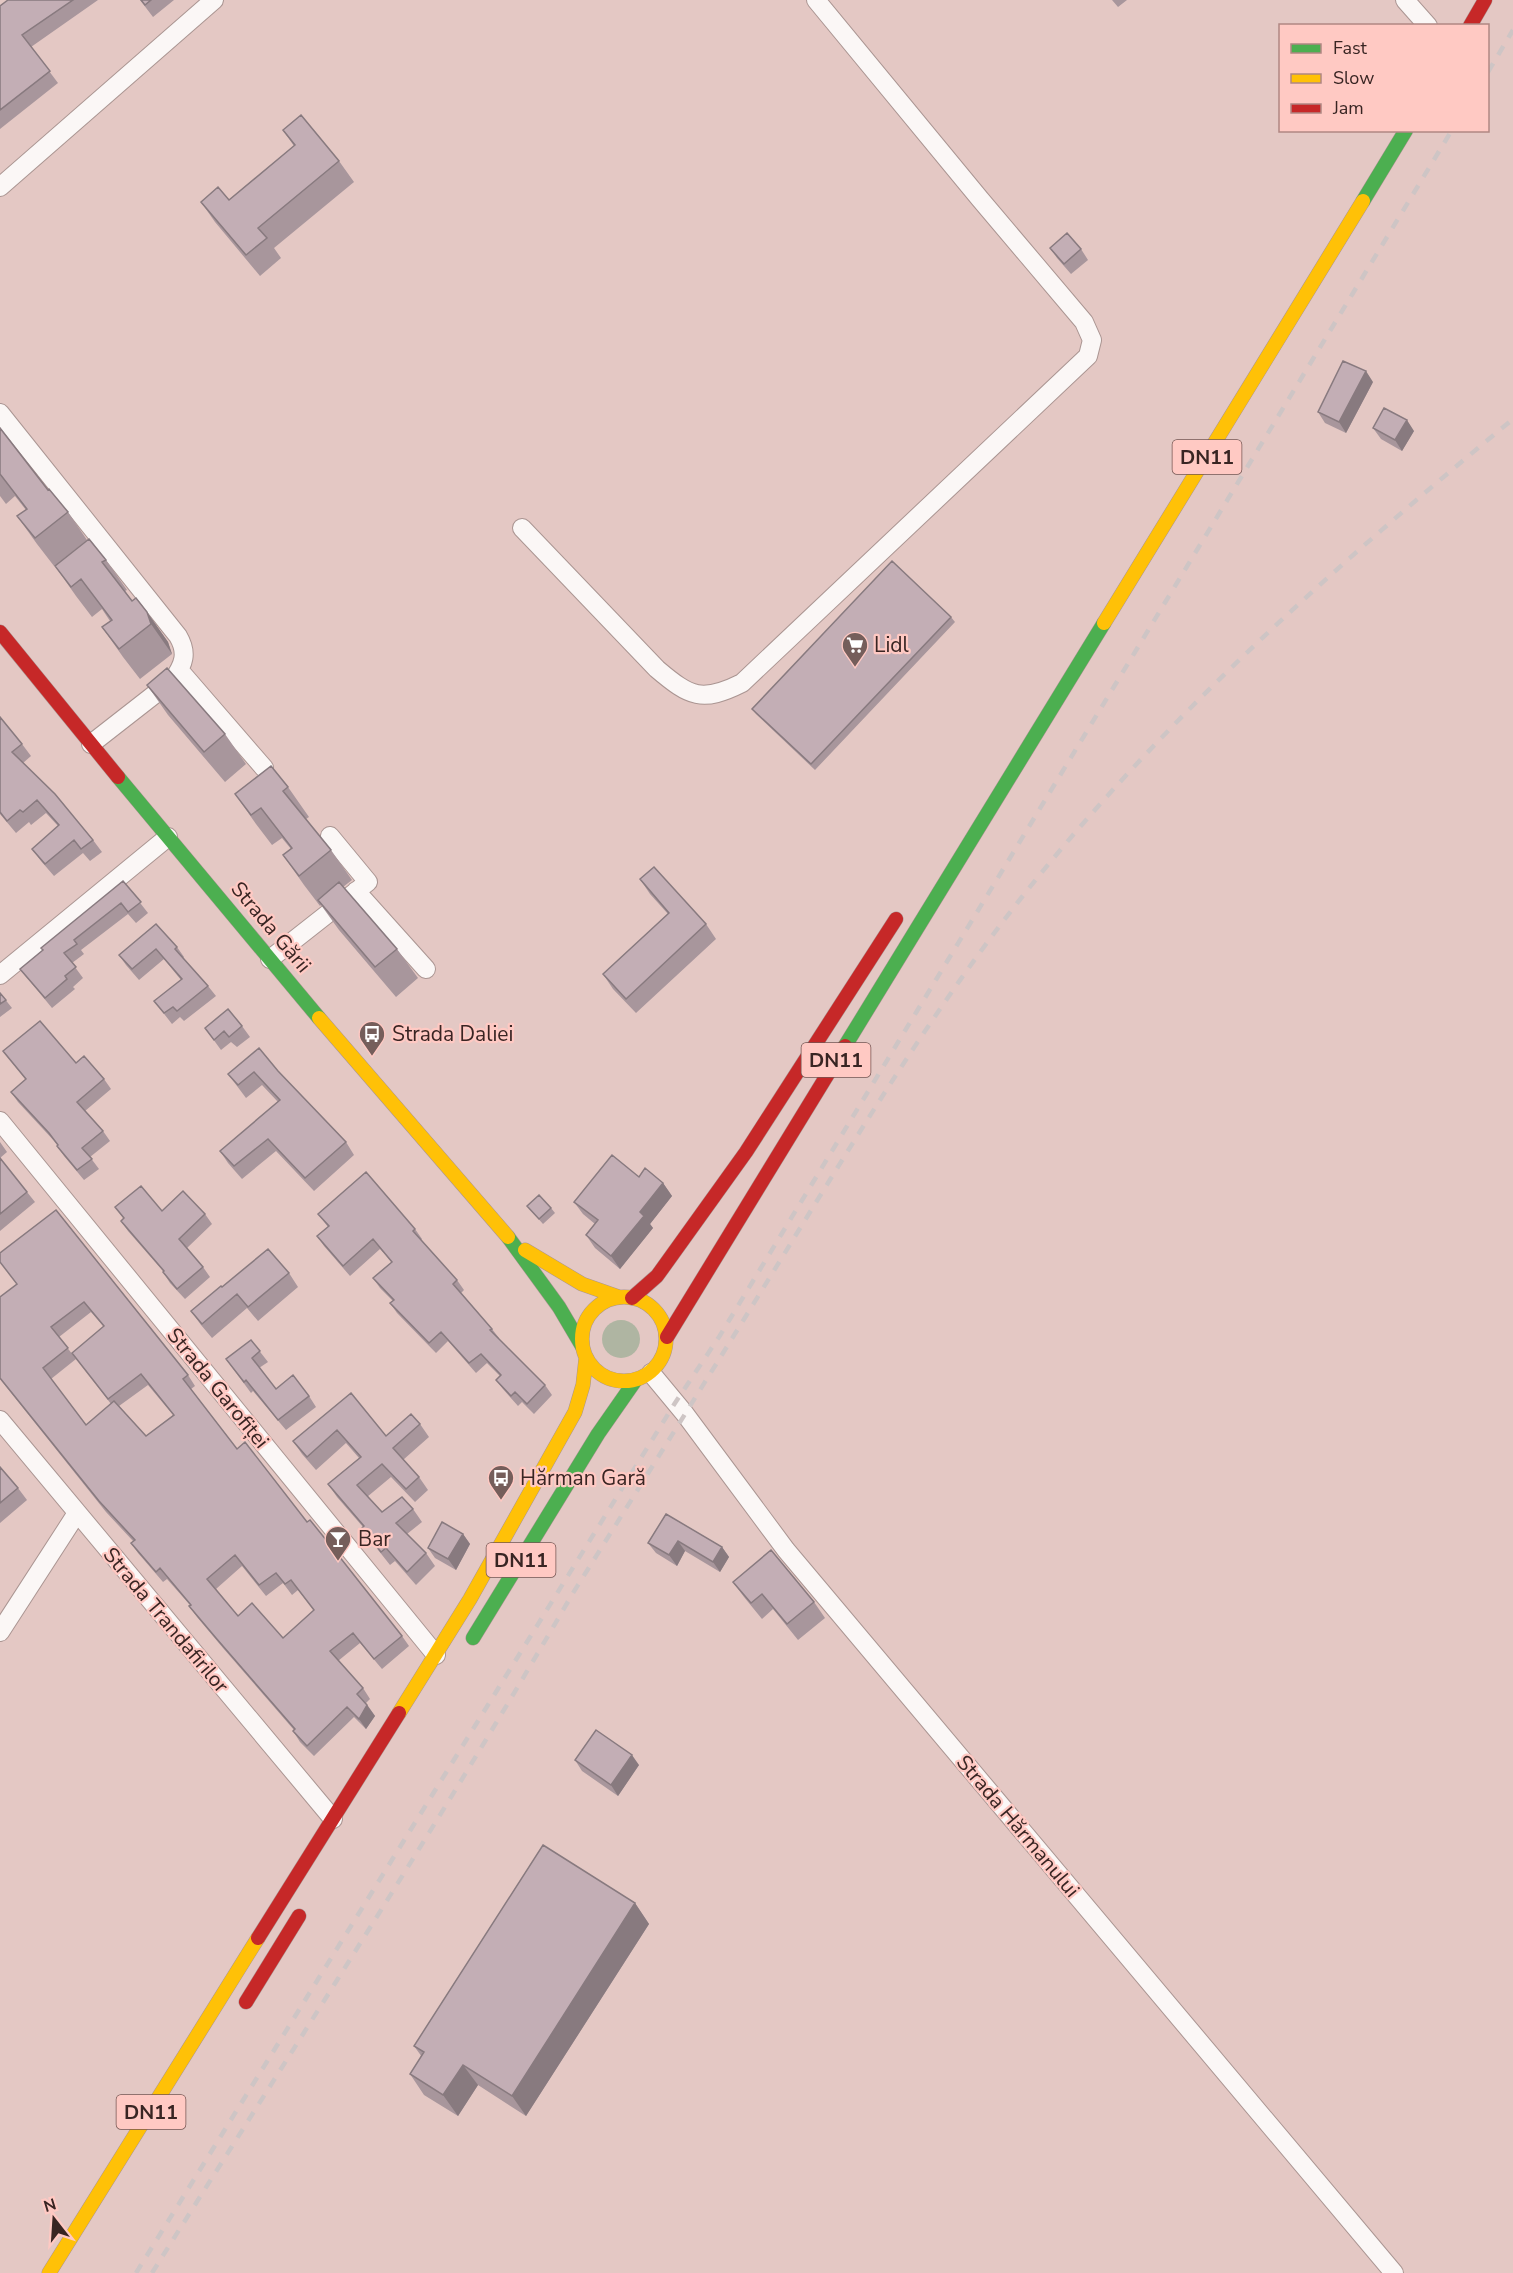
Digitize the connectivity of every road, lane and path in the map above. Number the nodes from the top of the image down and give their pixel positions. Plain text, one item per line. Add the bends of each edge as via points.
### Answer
1 (214, 0) edge
2 (816, 0) edge
3 (1405, 0) edge
4 (1485, 0) edge
5 (1426, 24) edge
6 (1471, 24) edge
7 (1405, 132) edge
8 (0, 187) edge
9 (0, 413) edge
10 (522, 528) dead end
11 (0, 632) edge
12 (180, 671) junction
13 (91, 744) junction
14 (264, 768) edge
15 (330, 836) dead end
16 (168, 837) junction
17 (356, 891) junction
18 (902, 910) dead end
19 (270, 959) junction
20 (426, 969) dead end
21 (0, 975) edge
22 (0, 1121) edge
23 (515, 1244) junction
24 (626, 1297) junction
25 (667, 1337) junction
26 (584, 1352) junction
27 (643, 1377) junction
28 (0, 1420) edge
29 (76, 1513) junction
30 (0, 1632) edge
31 (468, 1645) dead end
32 (436, 1655) junction
33 (333, 1819) junction
34 (309, 1900) dead end
35 (236, 2018) dead end
36 (50, 2273) edge
37 (1394, 2273) edge

1 - 8 street
2 - 10 street via 1084,322 1092,340 1088,356 742,683 722,693 704,696 681,689 657,669
3 - 5 street
4 - 6 main road
7 - 25 main road, DN11
9 - 12 street via 14,445 178,636 185,651
11 - 13 main road, Strada Gării
12 - 13 street
12 - 14 street
13 - 16 main road, Strada Gării
15 - 17 street via 368,882
16 - 19 main road, Strada Gării
16 - 21 street
17 - 19 street
17 - 20 street
18 - 24 main road, DN11 via 746,1152 657,1276
19 - 23 main road, Strada Gării
22 - 32 street, Strada Garofiței
23 - 24 main road via 580,1284 603,1294
23 - 26 main road via 565,1314
24 - 25 main road via 646,1303 657,1312
24 - 26 main road, DN11 via 606,1301 595,1309 582,1332
25 - 27 main road, DN11 via 660,1363
26 - 27 main road via 594,1370 606,1378 620,1382
26 - 32 main road, DN11 via 583,1385 575,1412
27 - 31 main road, DN11 via 598,1434
27 - 37 street, Strada Hărmanului via 685,1414 786,1550
28 - 29 street, Strada Trandafirilor
29 - 30 street
29 - 33 street, Strada Trandafirilor
32 - 33 main road, DN11
33 - 36 main road, DN11
34 - 35 main road

